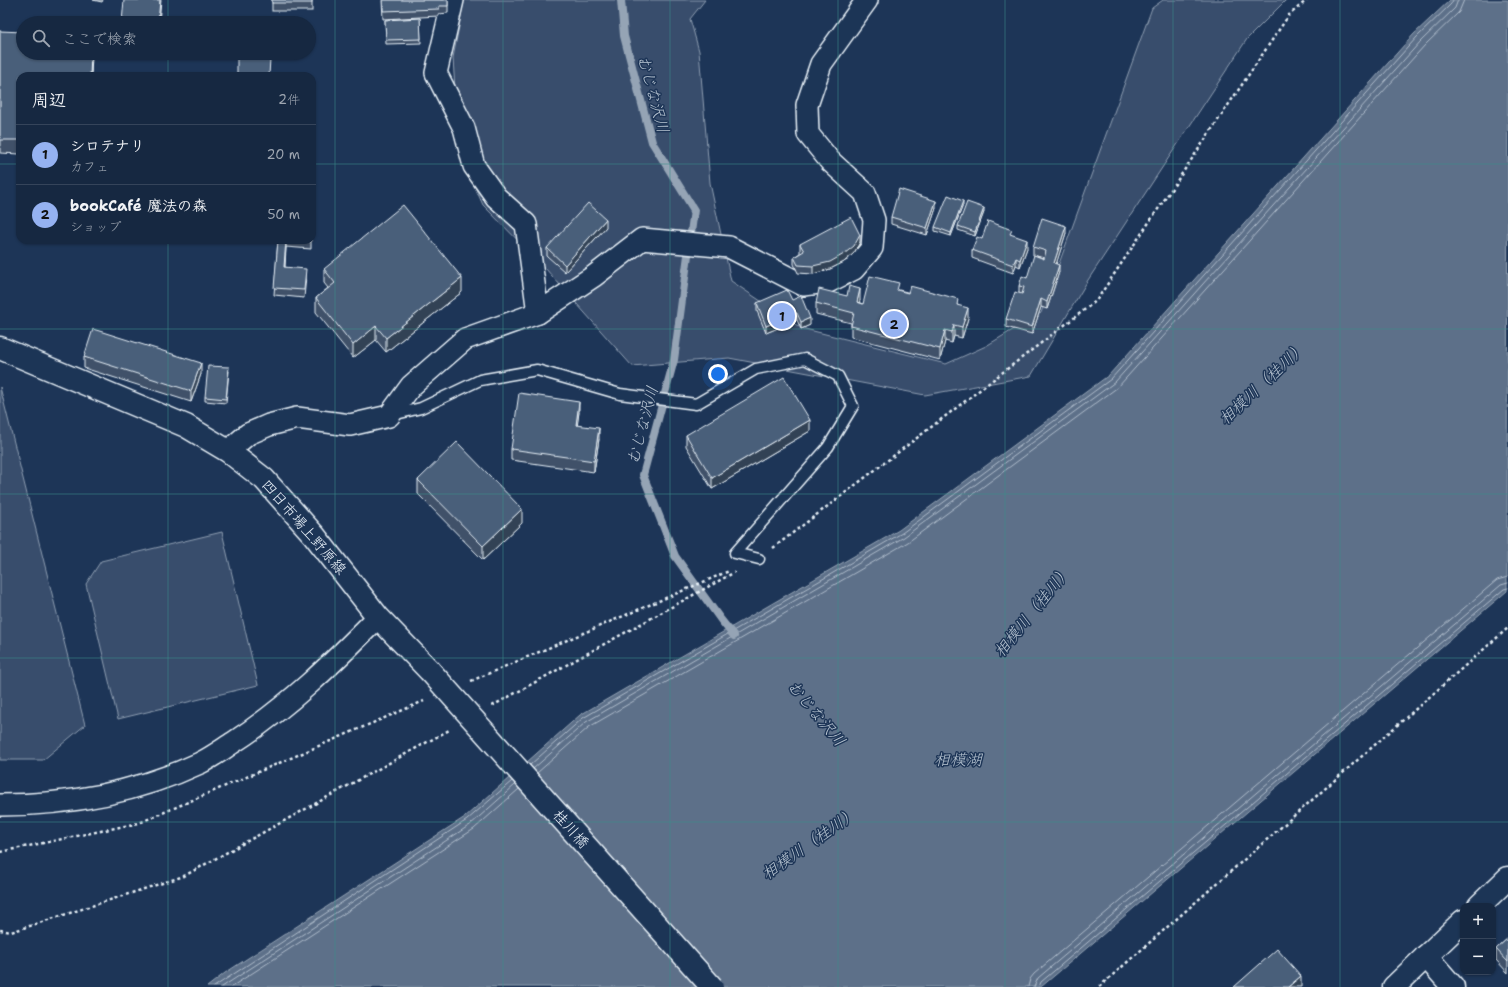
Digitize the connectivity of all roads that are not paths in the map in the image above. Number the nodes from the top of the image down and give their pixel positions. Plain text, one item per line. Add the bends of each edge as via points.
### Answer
1 (453, 0) edge
2 (867, 0) edge
3 (538, 313) junction
4 (0, 348) edge
5 (388, 416) junction
6 (228, 451) junction
7 (759, 559) road end
8 (378, 617) junction
9 (430, 671) joint
10 (0, 805) edge
11 (1508, 878) edge
12 (1482, 903) edge
13 (1460, 924) edge
14 (1426, 956) junction
15 (712, 987) edge
16 (1394, 987) edge
17 (1453, 987) edge

1 - 3 street via 436,73 464,128 474,166 496,197 526,224
2 - 3 street via 821,64 807,105 808,134 830,161 865,194 874,220 872,248 854,269 828,282 803,285 729,247 642,239 594,276
3 - 5 street via 465,339 411,386
4 - 6 main road, 四日市場上野原線 via 186,426
5 - 6 street via 350,426 297,418 269,425 248,434
5 - 7 lane via 420,408 480,380 537,370 620,394 696,404 756,369 805,359 838,376 853,406 828,447 735,553
6 - 8 main road, 四日市場上野原線 via 264,479 314,535
8 - 9 main road, 四日市場上野原線
8 - 10 street via 332,663 265,722 202,762 167,777 98,796 33,805
9 - 15 main road, 桂川橋, bridge
11 - 12 main road
13 - 14 main road
14 - 16 main road
14 - 17 main road

